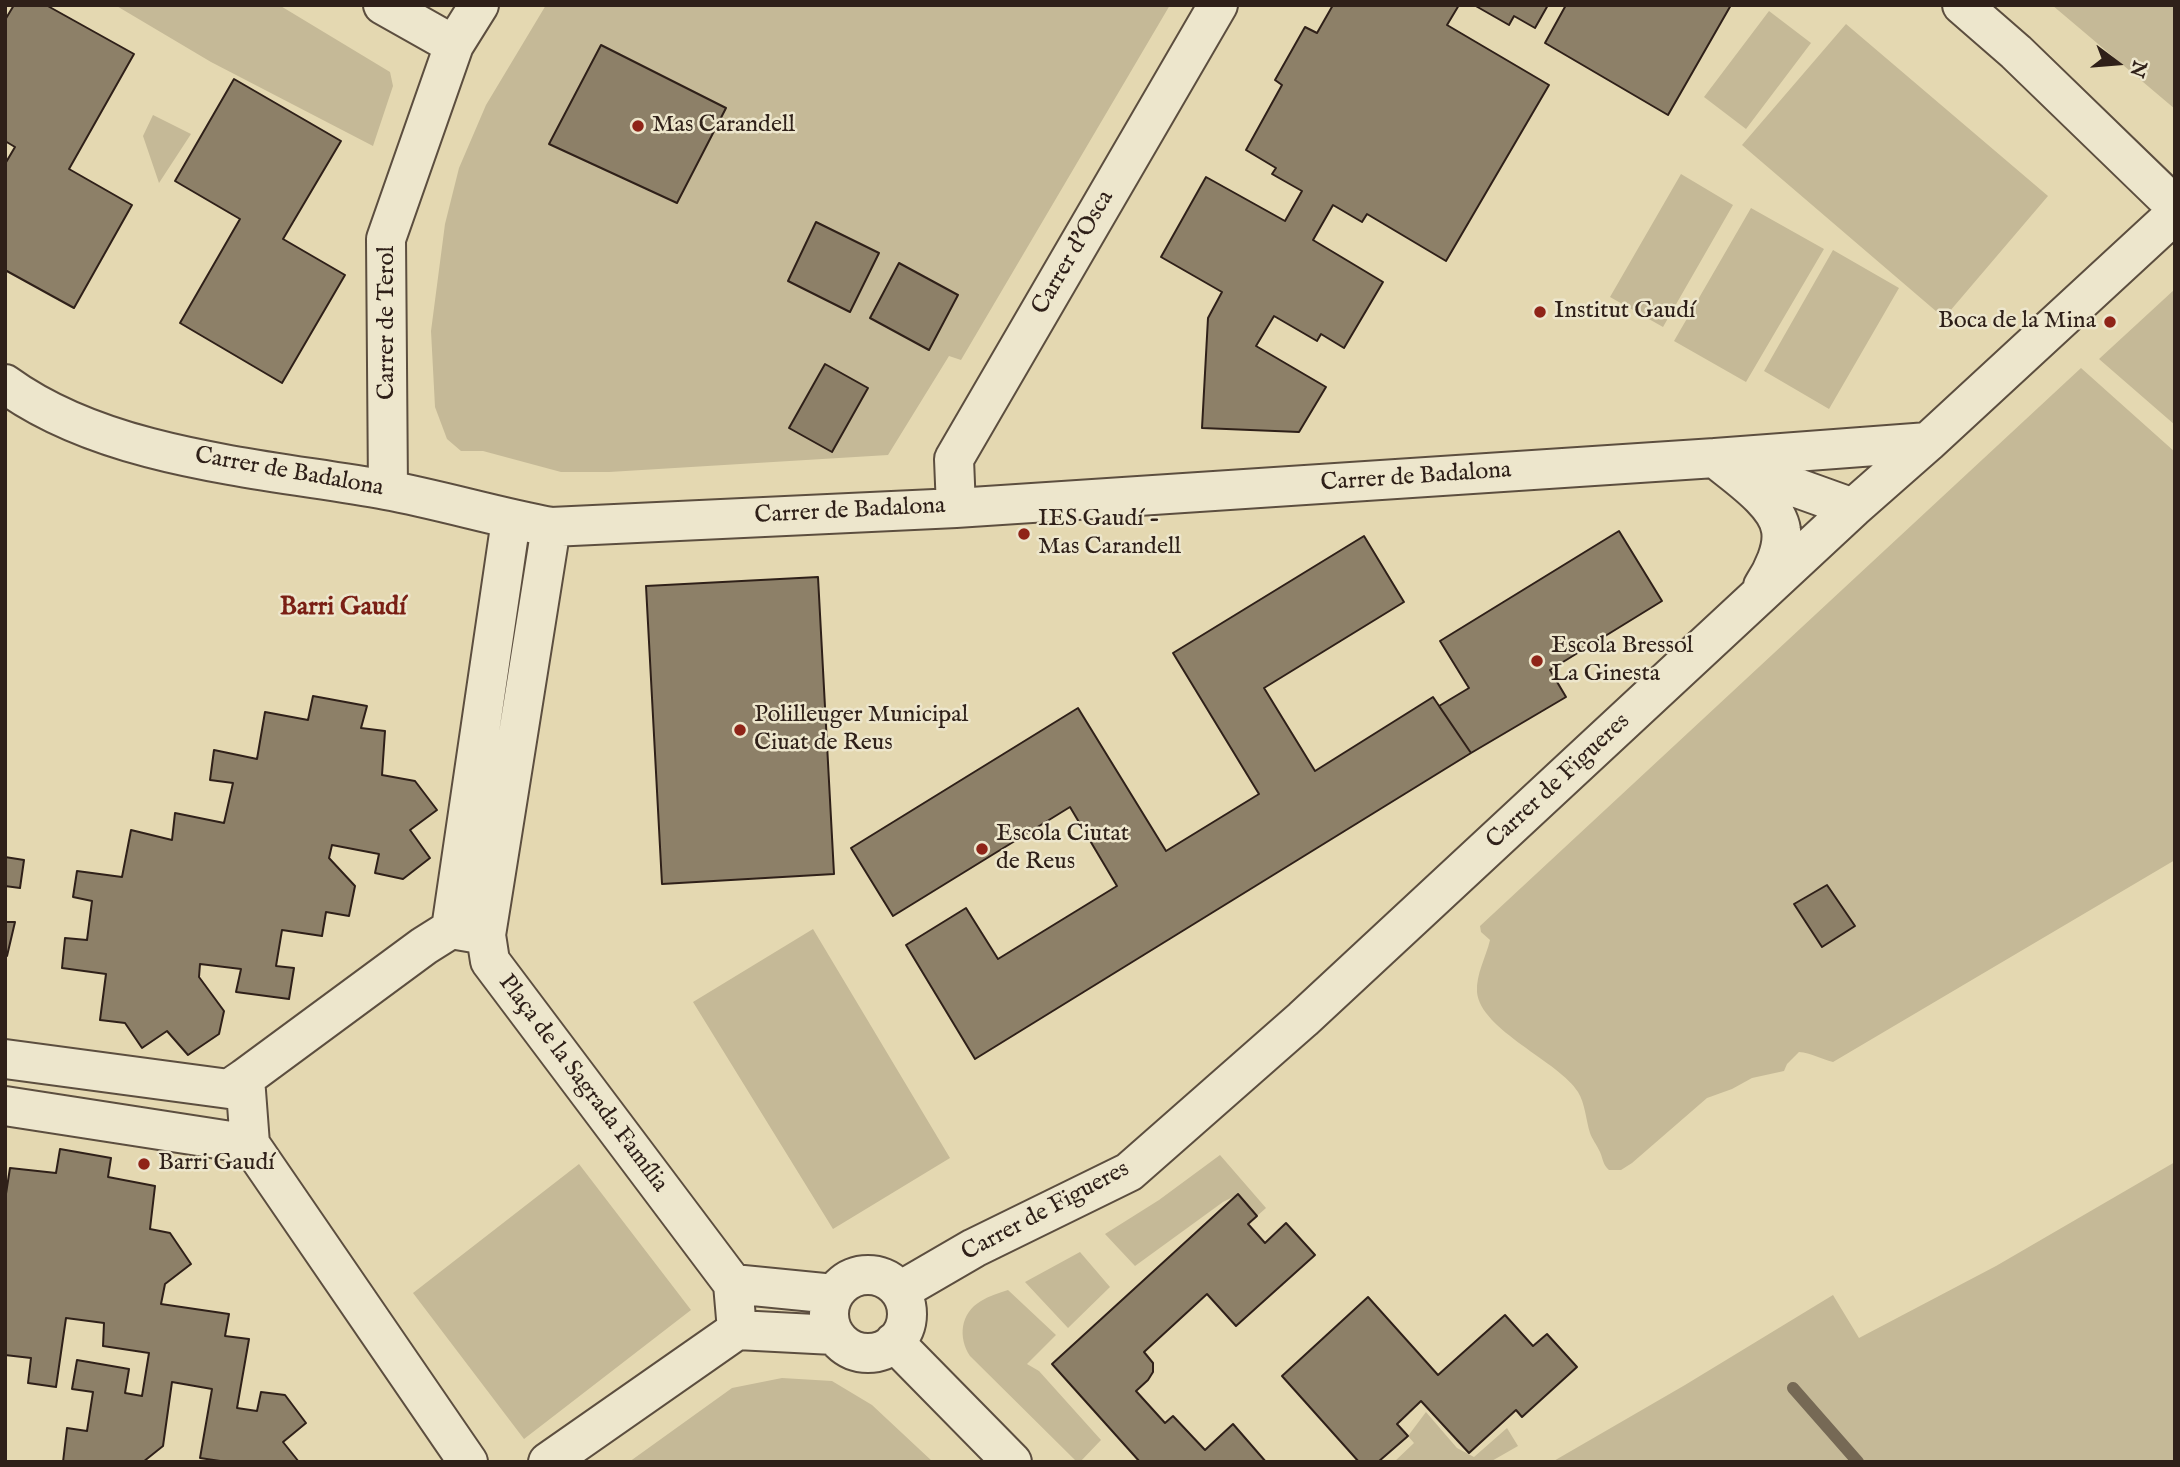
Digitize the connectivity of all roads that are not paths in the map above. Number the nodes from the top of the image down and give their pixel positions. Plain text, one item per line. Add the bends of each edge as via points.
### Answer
1 (383, 5) edge
2 (479, 5) edge
3 (1218, 5) edge
4 (1962, 5) edge
5 (454, 46) junction
6 (2175, 206) edge
7 (2175, 214) edge
8 (5, 384) edge
9 (1928, 442) junction
10 (1802, 451) junction
11 (1715, 458) junction
12 (388, 490) junction
13 (956, 508) junction
14 (1853, 508) junction
15 (511, 520) junction
16 (551, 527) junction
17 (1757, 597) junction
18 (469, 932) junction
19 (5, 1059) edge
20 (245, 1078) junction
21 (5, 1106) edge
22 (250, 1144) junction
23 (733, 1284) junction
24 (900, 1291) junction
25 (834, 1294) junction
26 (737, 1330) junction
27 (834, 1335) junction
28 (894, 1342) junction
29 (468, 1462) edge
30 (548, 1462) edge
31 (1012, 1462) edge

1 - 5 street
2 - 5 street, Carrer de Terol
3 - 13 street, Carrer d'Osca via 954,459
4 - 6 street
5 - 12 street, Carrer de Terol via 386,239
7 - 9 street, Carrer de Figueres
8 - 12 street, Carrer de Badalona via 62,417 118,438 185,456
9 - 10 street, Carrer de Badalona
9 - 14 street, Carrer de Figueres
10 - 11 street, Carrer de Badalona
10 - 14 street via 1850,474
11 - 13 street, Carrer de Badalona
11 - 14 street, Carrer de Badalona
11 - 17 street via 1770,507 1781,529 1771,574
12 - 15 street, Carrer de Badalona
13 - 16 street, Carrer de Badalona
14 - 17 street, Carrer de Figueres
15 - 16 street, Carrer de Badalona
15 - 18 street
16 - 18 street
17 - 24 street, Carrer de Figueres via 1303,1019 1129,1172 974,1248
18 - 20 street via 424,946
18 - 23 street, Plaça de la Sagrada Família
19 - 20 street via 229,1089
20 - 22 street
21 - 22 street
22 - 29 street
23 - 25 street
23 - 26 street
24 - 25 street via 891,1282 866,1274 842,1283
24 - 28 street via 906,1323
25 - 27 street via 828,1314
26 - 27 street
26 - 30 street
27 - 28 street via 862,1353
28 - 31 street

